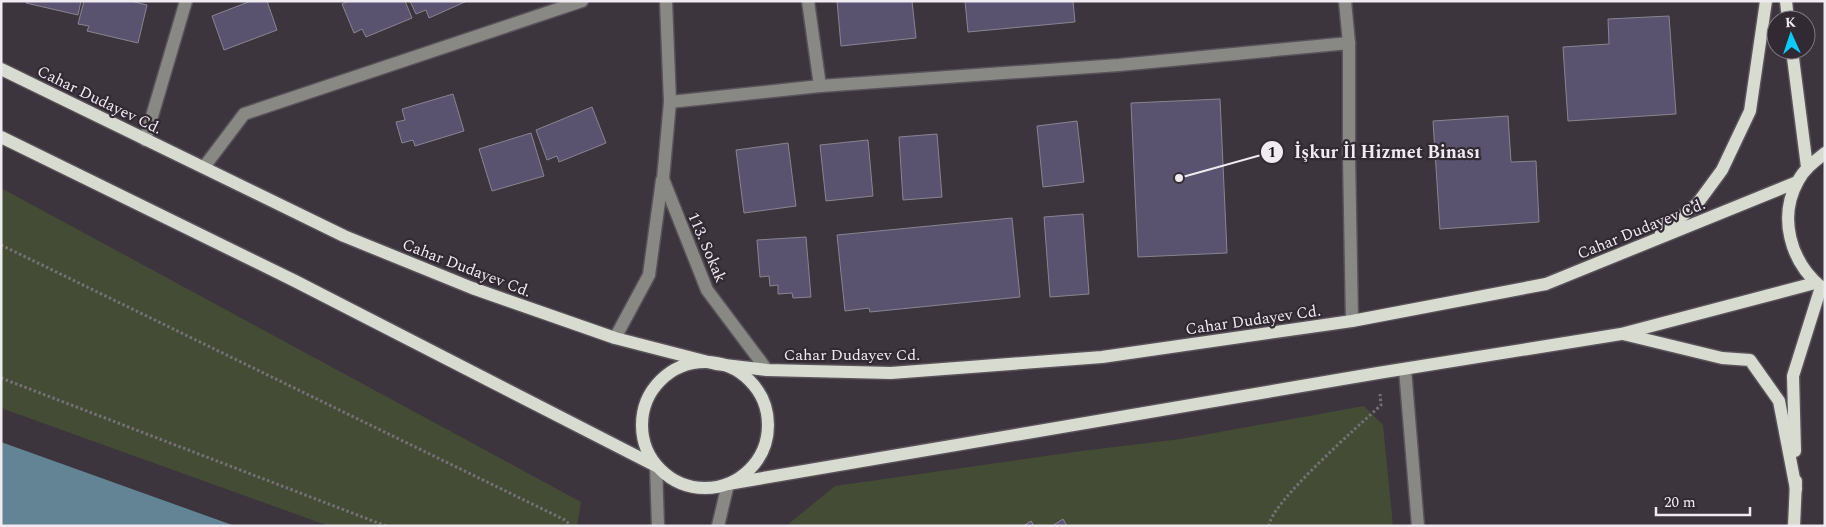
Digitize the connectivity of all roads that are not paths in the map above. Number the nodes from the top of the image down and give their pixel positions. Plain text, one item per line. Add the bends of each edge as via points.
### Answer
1 (186, 1) edge
2 (582, 1) edge
3 (666, 1) edge
4 (808, 1) edge
5 (1345, 1) edge
6 (1766, 1) edge
7 (1349, 43) junction
8 (1793, 60) edge
9 (1, 69) edge
10 (820, 86) junction
11 (670, 102) junction
12 (1, 137) edge
13 (145, 140) junction
14 (1825, 153) edge
15 (204, 167) junction
16 (1807, 167) junction
17 (662, 180) junction
18 (1797, 182) junction
19 (1651, 241) junction
20 (1821, 286) edge
21 (1352, 322) junction
22 (1621, 334) junction
23 (615, 338) junction
24 (716, 364) junction
25 (1405, 369) junction
26 (767, 370) junction
27 (656, 466) junction
28 (728, 484) junction
29 (1796, 489) junction
30 (658, 526) edge
31 (718, 526) edge
32 (1418, 526) edge
33 (1794, 526) edge

1 - 13 street
2 - 15 street via 244,114
3 - 11 street, 113. Sokak
4 - 10 street
5 - 7 street
6 - 19 main road via 1750,110 1722,170 1697,204
7 - 10 street via 1119,65
7 - 21 street
8 - 16 main road
9 - 13 main road, Cahar Dudayev Cd.
10 - 11 street
11 - 17 street, 113. Sokak
12 - 27 main road via 296,281
13 - 15 main road, Cahar Dudayev Cd.
14 - 16 main road
15 - 23 main road, Cahar Dudayev Cd. via 344,236 472,288
16 - 18 main road
17 - 23 street, 113. Sokak via 649,275
17 - 26 street, 113. Sokak via 706,290
18 - 19 main road, Cahar Dudayev Cd.
18 - 20 main road via 1788,208 1788,236 1798,262
19 - 21 main road, Cahar Dudayev Cd. via 1546,284
20 - 22 main road
20 - 29 main road via 1793,376
21 - 26 main road, Cahar Dudayev Cd. via 1102,357 890,373
22 - 25 main road
22 - 29 main road via 1722,358 1750,360 1779,401
23 - 24 main road, Cahar Dudayev Cd.
24 - 26 main road, Cahar Dudayev Cd.
24 - 27 main road via 697,363 678,368 662,379 650,394 643,412 642,431 646,450
24 - 28 main road via 735,370 751,383 762,400 767,420 766,439 758,458 745,474
25 - 28 main road
25 - 32 street
27 - 28 main road via 671,479 689,486 708,488
27 - 30 street
28 - 31 street
29 - 33 main road

